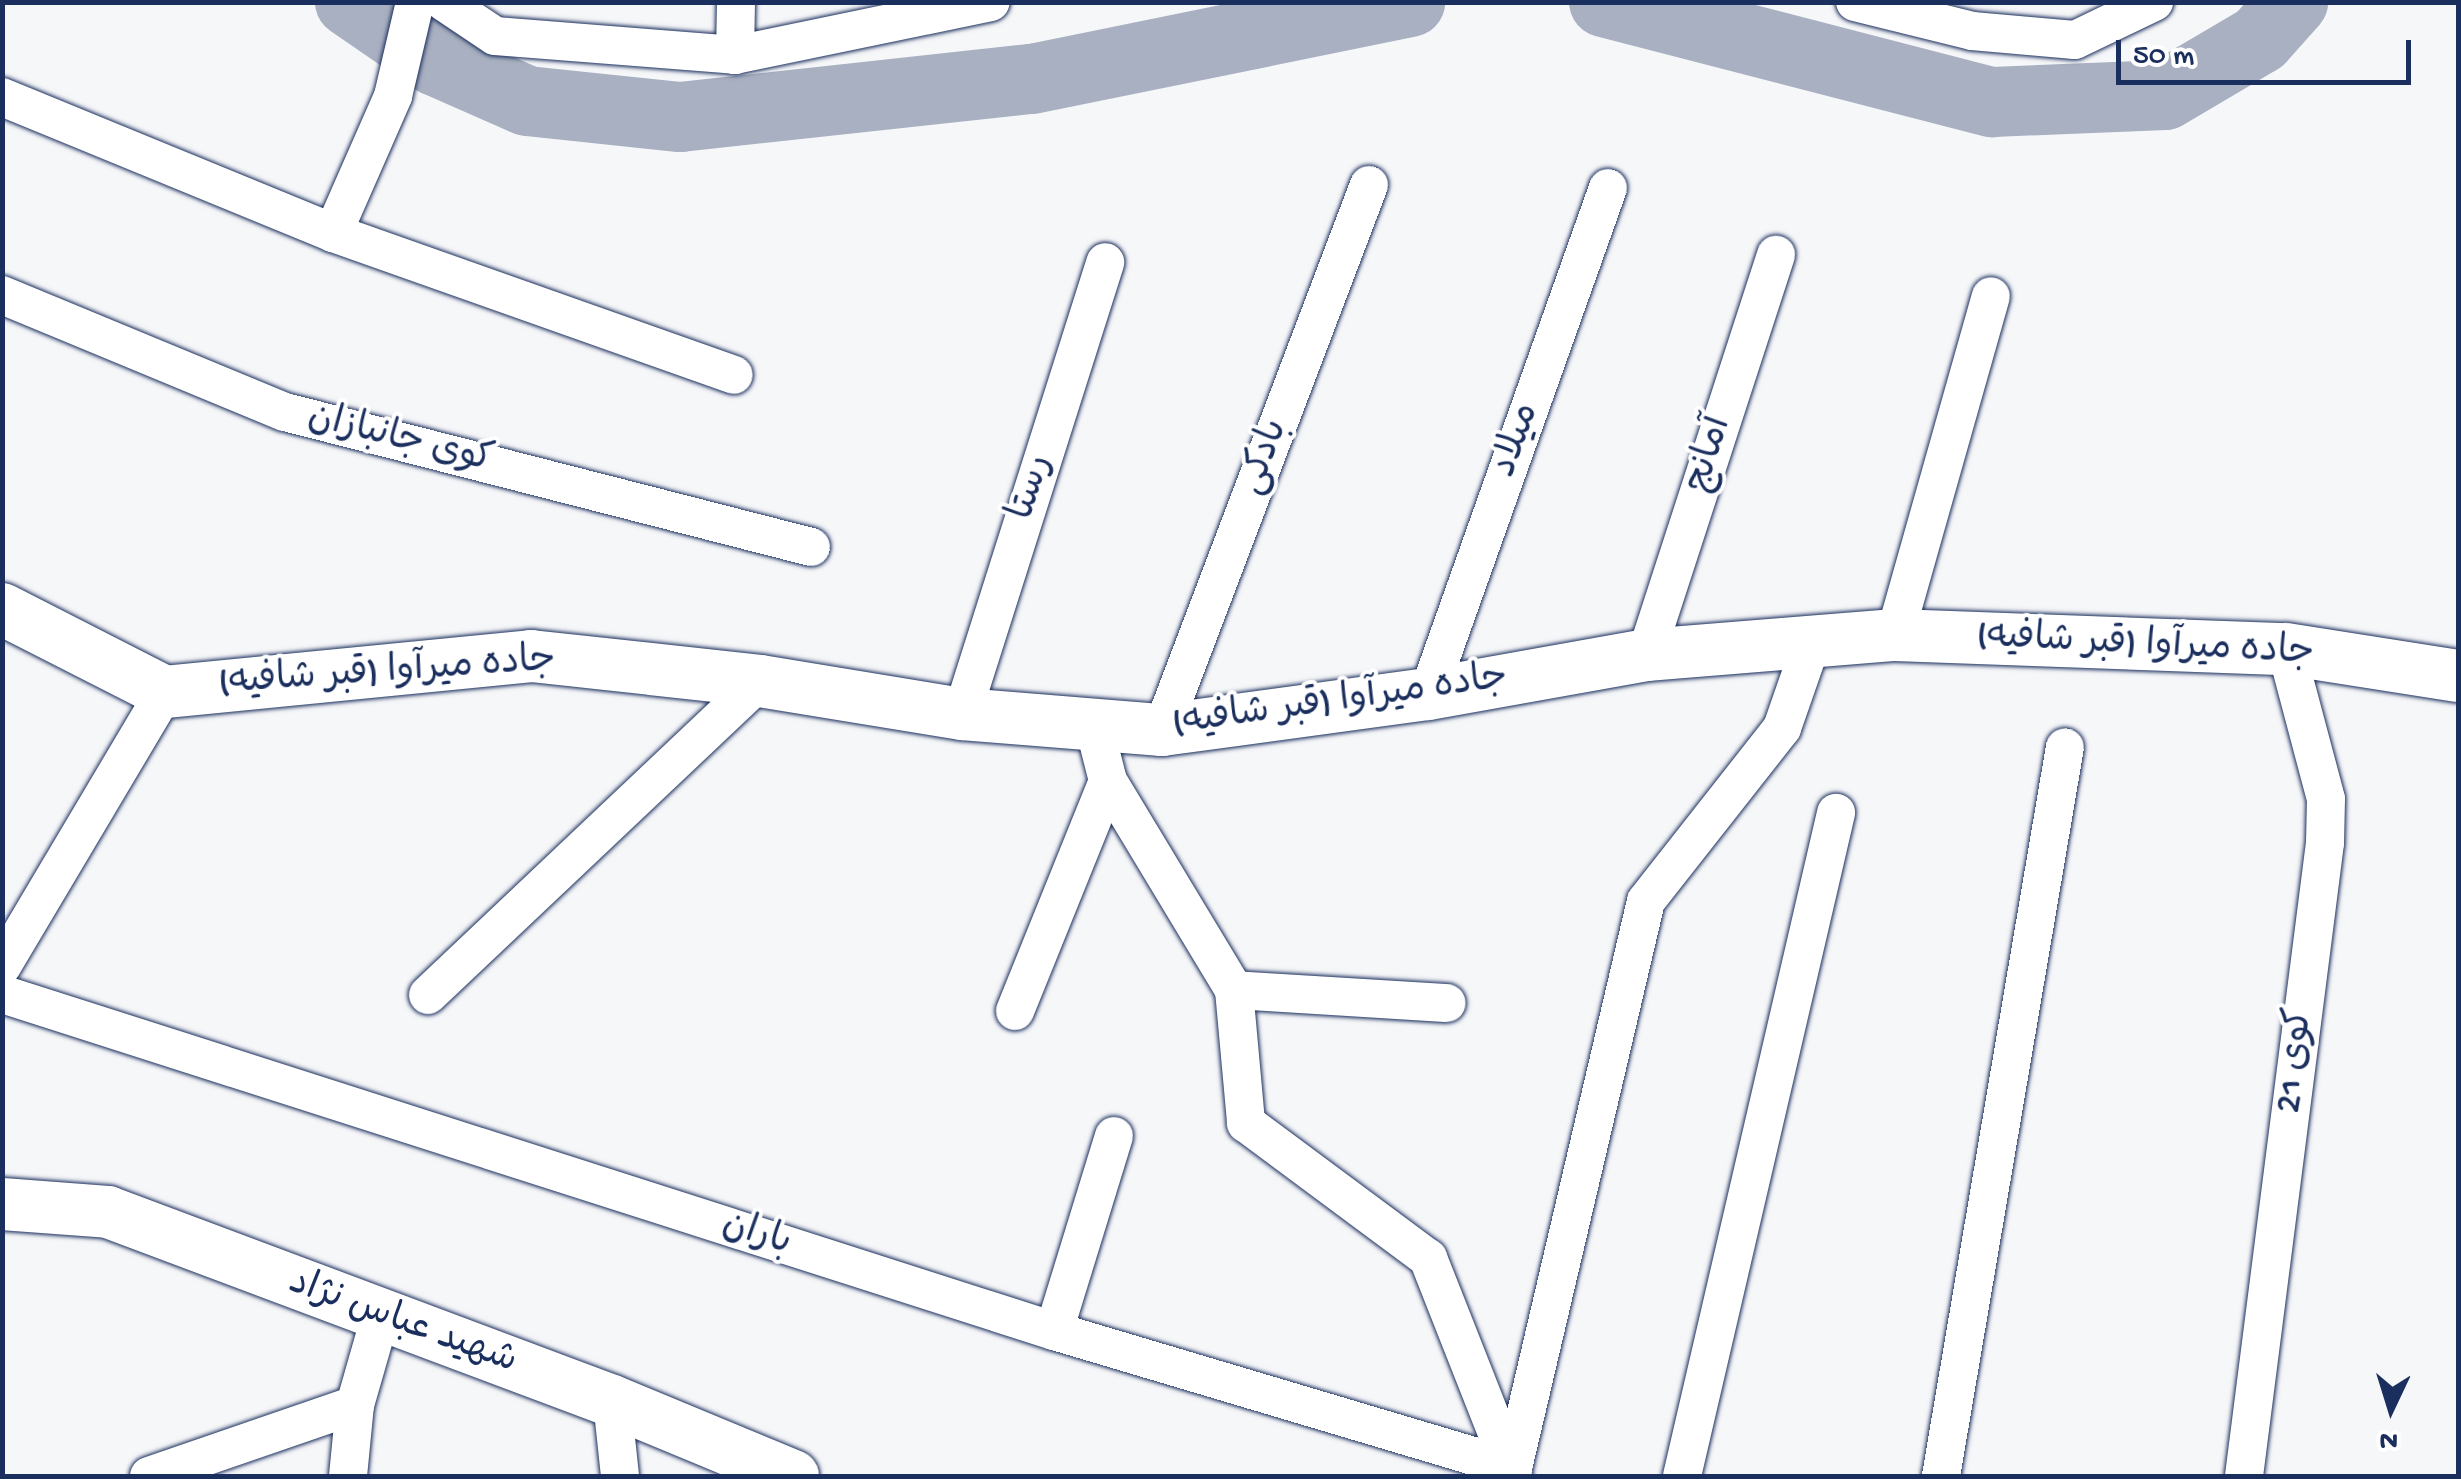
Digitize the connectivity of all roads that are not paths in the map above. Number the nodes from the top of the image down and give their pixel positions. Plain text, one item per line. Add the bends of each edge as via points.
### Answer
1 (416, 2) edge
2 (444, 2) edge
3 (736, 2) edge
4 (991, 2) edge
5 (1855, 2) edge
6 (2154, 2) edge
7 (736, 54) junction
8 (2, 98) edge
9 (1369, 185) dead end
10 (1608, 188) dead end
11 (334, 234) junction
12 (1776, 254) dead end
13 (1104, 262) dead end
14 (2, 295) edge
15 (1991, 296) dead end
16 (734, 375) dead end
17 (811, 547) dead end
18 (2, 609) edge
19 (1895, 635) junction
20 (1812, 642) junction
21 (2286, 650) junction
22 (1646, 656) junction
23 (2458, 676) edge
24 (760, 681) junction
25 (165, 692) junction
26 (1428, 694) junction
27 (962, 714) junction
28 (1094, 722) junction
29 (1162, 730) junction
30 (2065, 747) dead end
31 (1108, 781) junction
32 (1836, 813) dead end
33 (2, 966) edge
34 (1234, 990) junction
35 (2, 994) edge
36 (428, 995) dead end
37 (1447, 1003) dead end
38 (1016, 1012) dead end
39 (1114, 1136) dead end
40 (2, 1204) edge
41 (380, 1318) junction
42 (1054, 1331) junction
43 (612, 1401) junction
44 (356, 1405) junction
45 (1513, 1472) edge
46 (149, 1476) edge
47 (348, 1476) edge
48 (620, 1476) edge
49 (793, 1476) edge
50 (1682, 1476) edge
51 (1941, 1476) edge
52 (2244, 1476) edge

1 - 11 street via 393,96
2 - 7 street via 495,36
3 - 7 street
4 - 7 street
5 - 6 street via 1972,31 2075,40
8 - 11 street
9 - 29 street, بادکی
10 - 26 street, میلاد
11 - 16 street
12 - 22 street, آمانج
13 - 27 street, رستا
14 - 17 street, کوی جانبازان via 285,412
15 - 19 street
18 - 25 street, جاده میرآوا (قبر شافیه)
19 - 20 street, جاده میرآوا (قبر شافیه)
19 - 21 street, جاده میرآوا (قبر شافیه)
20 - 22 street, جاده میرآوا (قبر شافیه)
20 - 45 street via 1782,728 1646,901
21 - 23 street, جاده میرآوا (قبر شافیه)
21 - 52 street, کوی 21 via 2326,799 2325,843
22 - 26 street, جاده میرآوا (قبر شافیه)
24 - 25 street, جاده میرآوا (قبر شافیه) via 531,656
24 - 27 street, جاده میرآوا (قبر شافیه)
24 - 36 street
25 - 33 street
26 - 29 street, جاده میرآوا (قبر شافیه)
27 - 28 street, جاده میرآوا (قبر شافیه)
28 - 29 street, جاده میرآوا (قبر شافیه)
28 - 31 street
30 - 51 street
31 - 34 street
31 - 38 street
32 - 50 street
34 - 37 street
34 - 45 street via 1246,1123 1428,1258
35 - 42 street, باران
39 - 42 street
40 - 41 street, شهید عباس نژاد via 108,1212
41 - 43 street, شهید عباس نژاد
41 - 44 street
42 - 45 street, باران
43 - 48 street
43 - 49 street, شهید عباس نژاد
44 - 46 street
44 - 47 street

